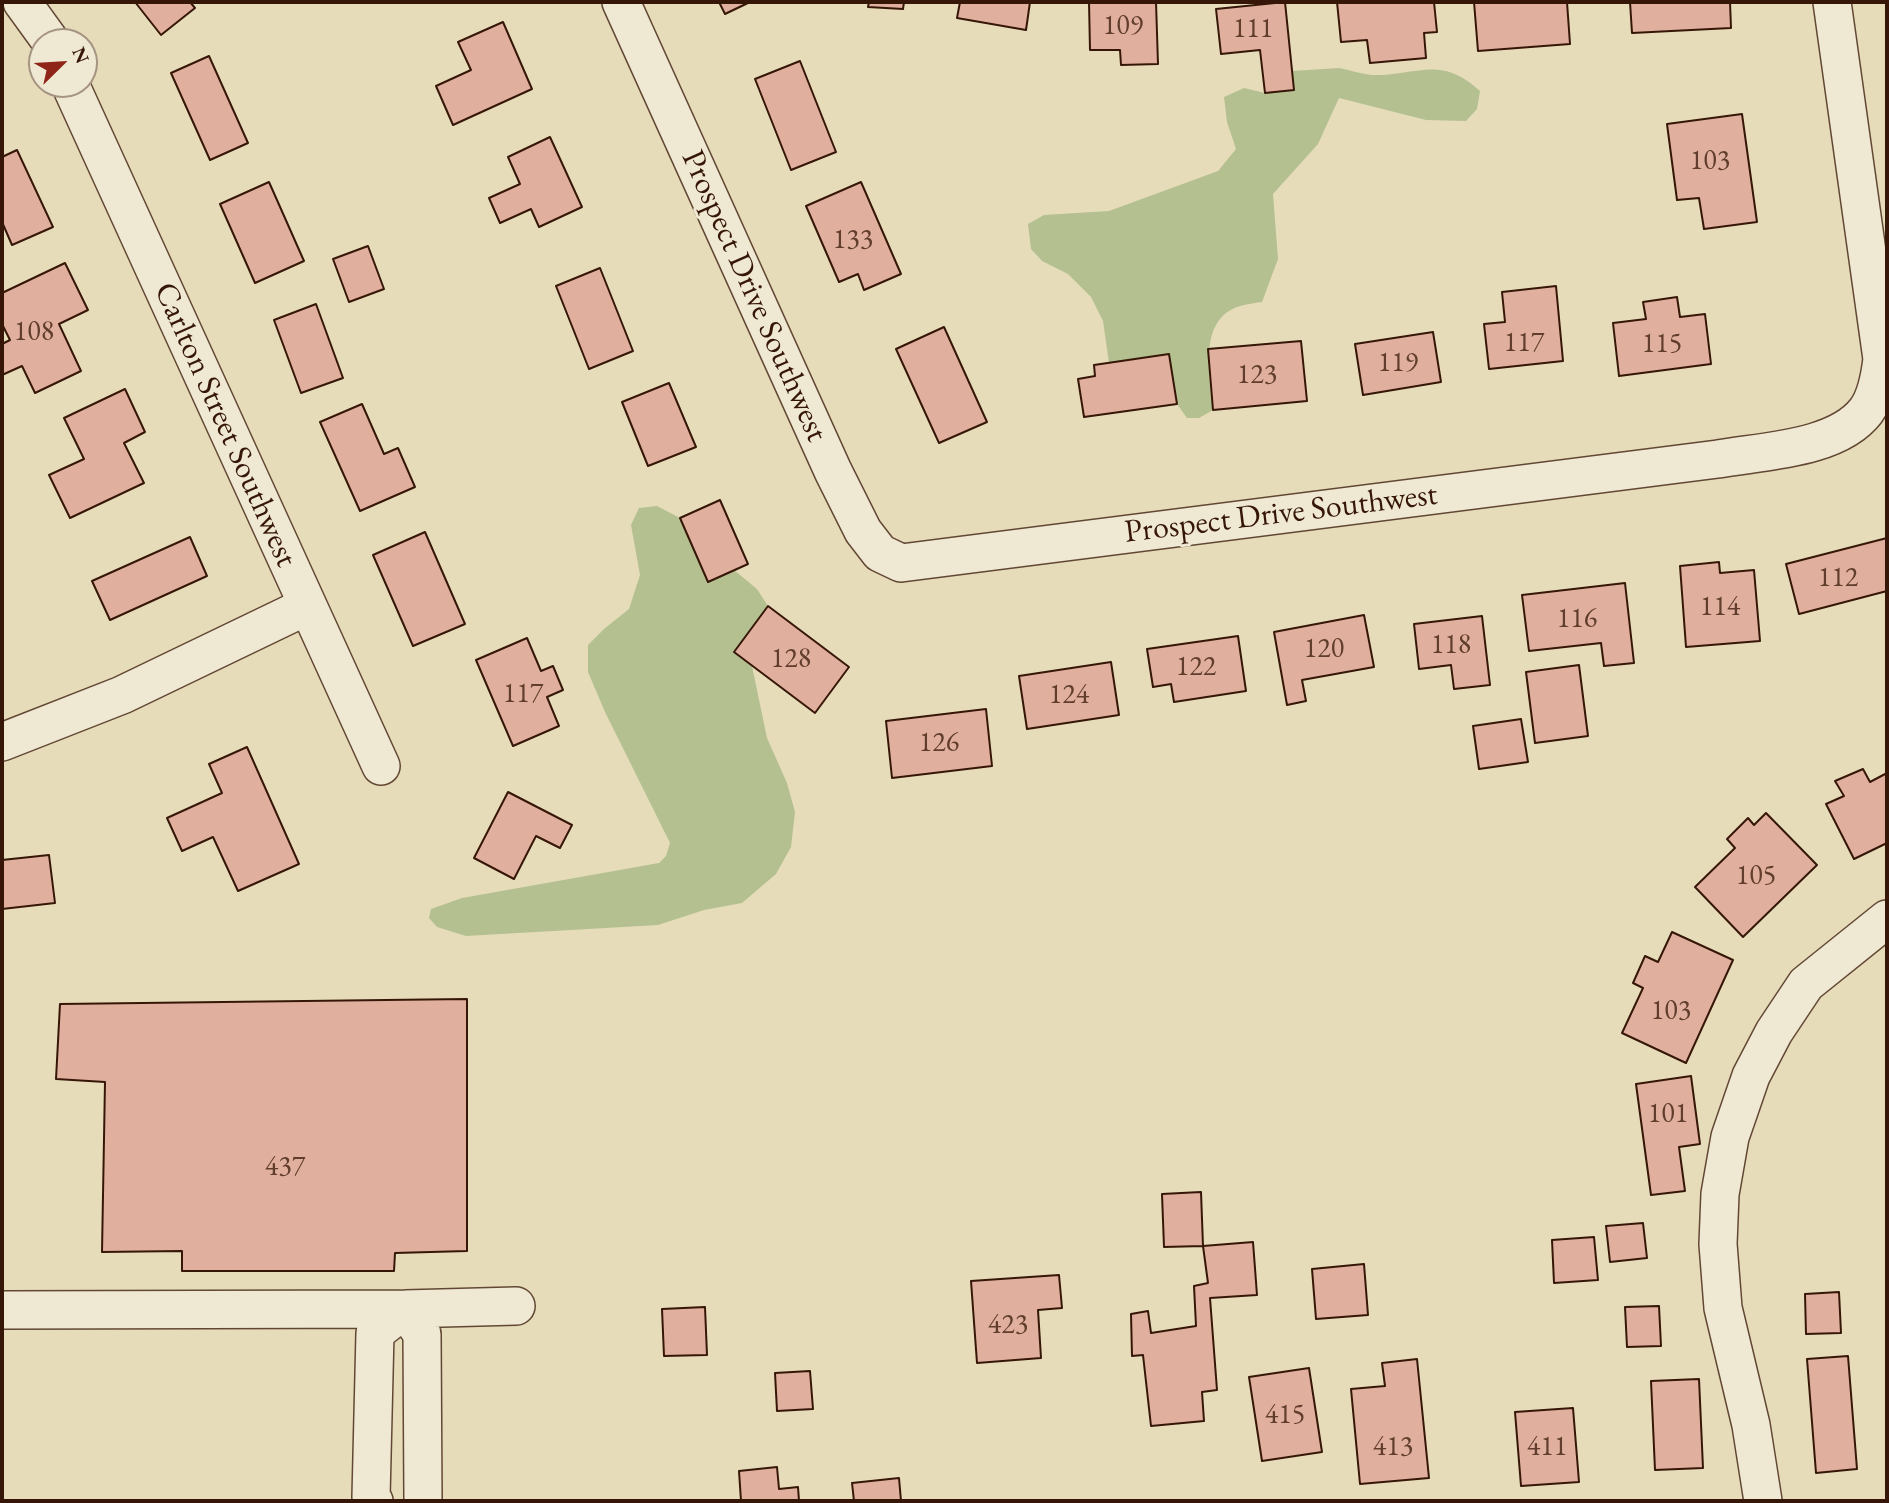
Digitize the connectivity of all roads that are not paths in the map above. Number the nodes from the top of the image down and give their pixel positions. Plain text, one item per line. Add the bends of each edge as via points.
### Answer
1 (22, 2) edge
2 (621, 2) edge
3 (1832, 2) edge
4 (41, 28) edge
5 (76, 98) edge
6 (307, 606) junction
7 (2, 742) edge
8 (381, 766) dead end
9 (1887, 919) edge
10 (516, 1306) dead end
11 (405, 1309) junction
12 (2, 1310) edge
13 (374, 1501) edge
14 (423, 1501) edge
15 (1763, 1501) edge

1 - 4 street
2 - 3 street, Prospect Drive Southwest via 863,531 880,553 901,563 1718,459 1823,441 1847,430 1867,410 1879,384 1882,359
5 - 6 street, Carlton Street Southwest
6 - 7 street via 122,695
6 - 8 street, Carlton Street Southwest
9 - 15 street via 1807,984 1751,1076 1730,1138 1720,1194 1723,1308 1751,1425
10 - 11 street
11 - 12 street
11 - 13 street via 375,1333
11 - 14 street via 422,1334

